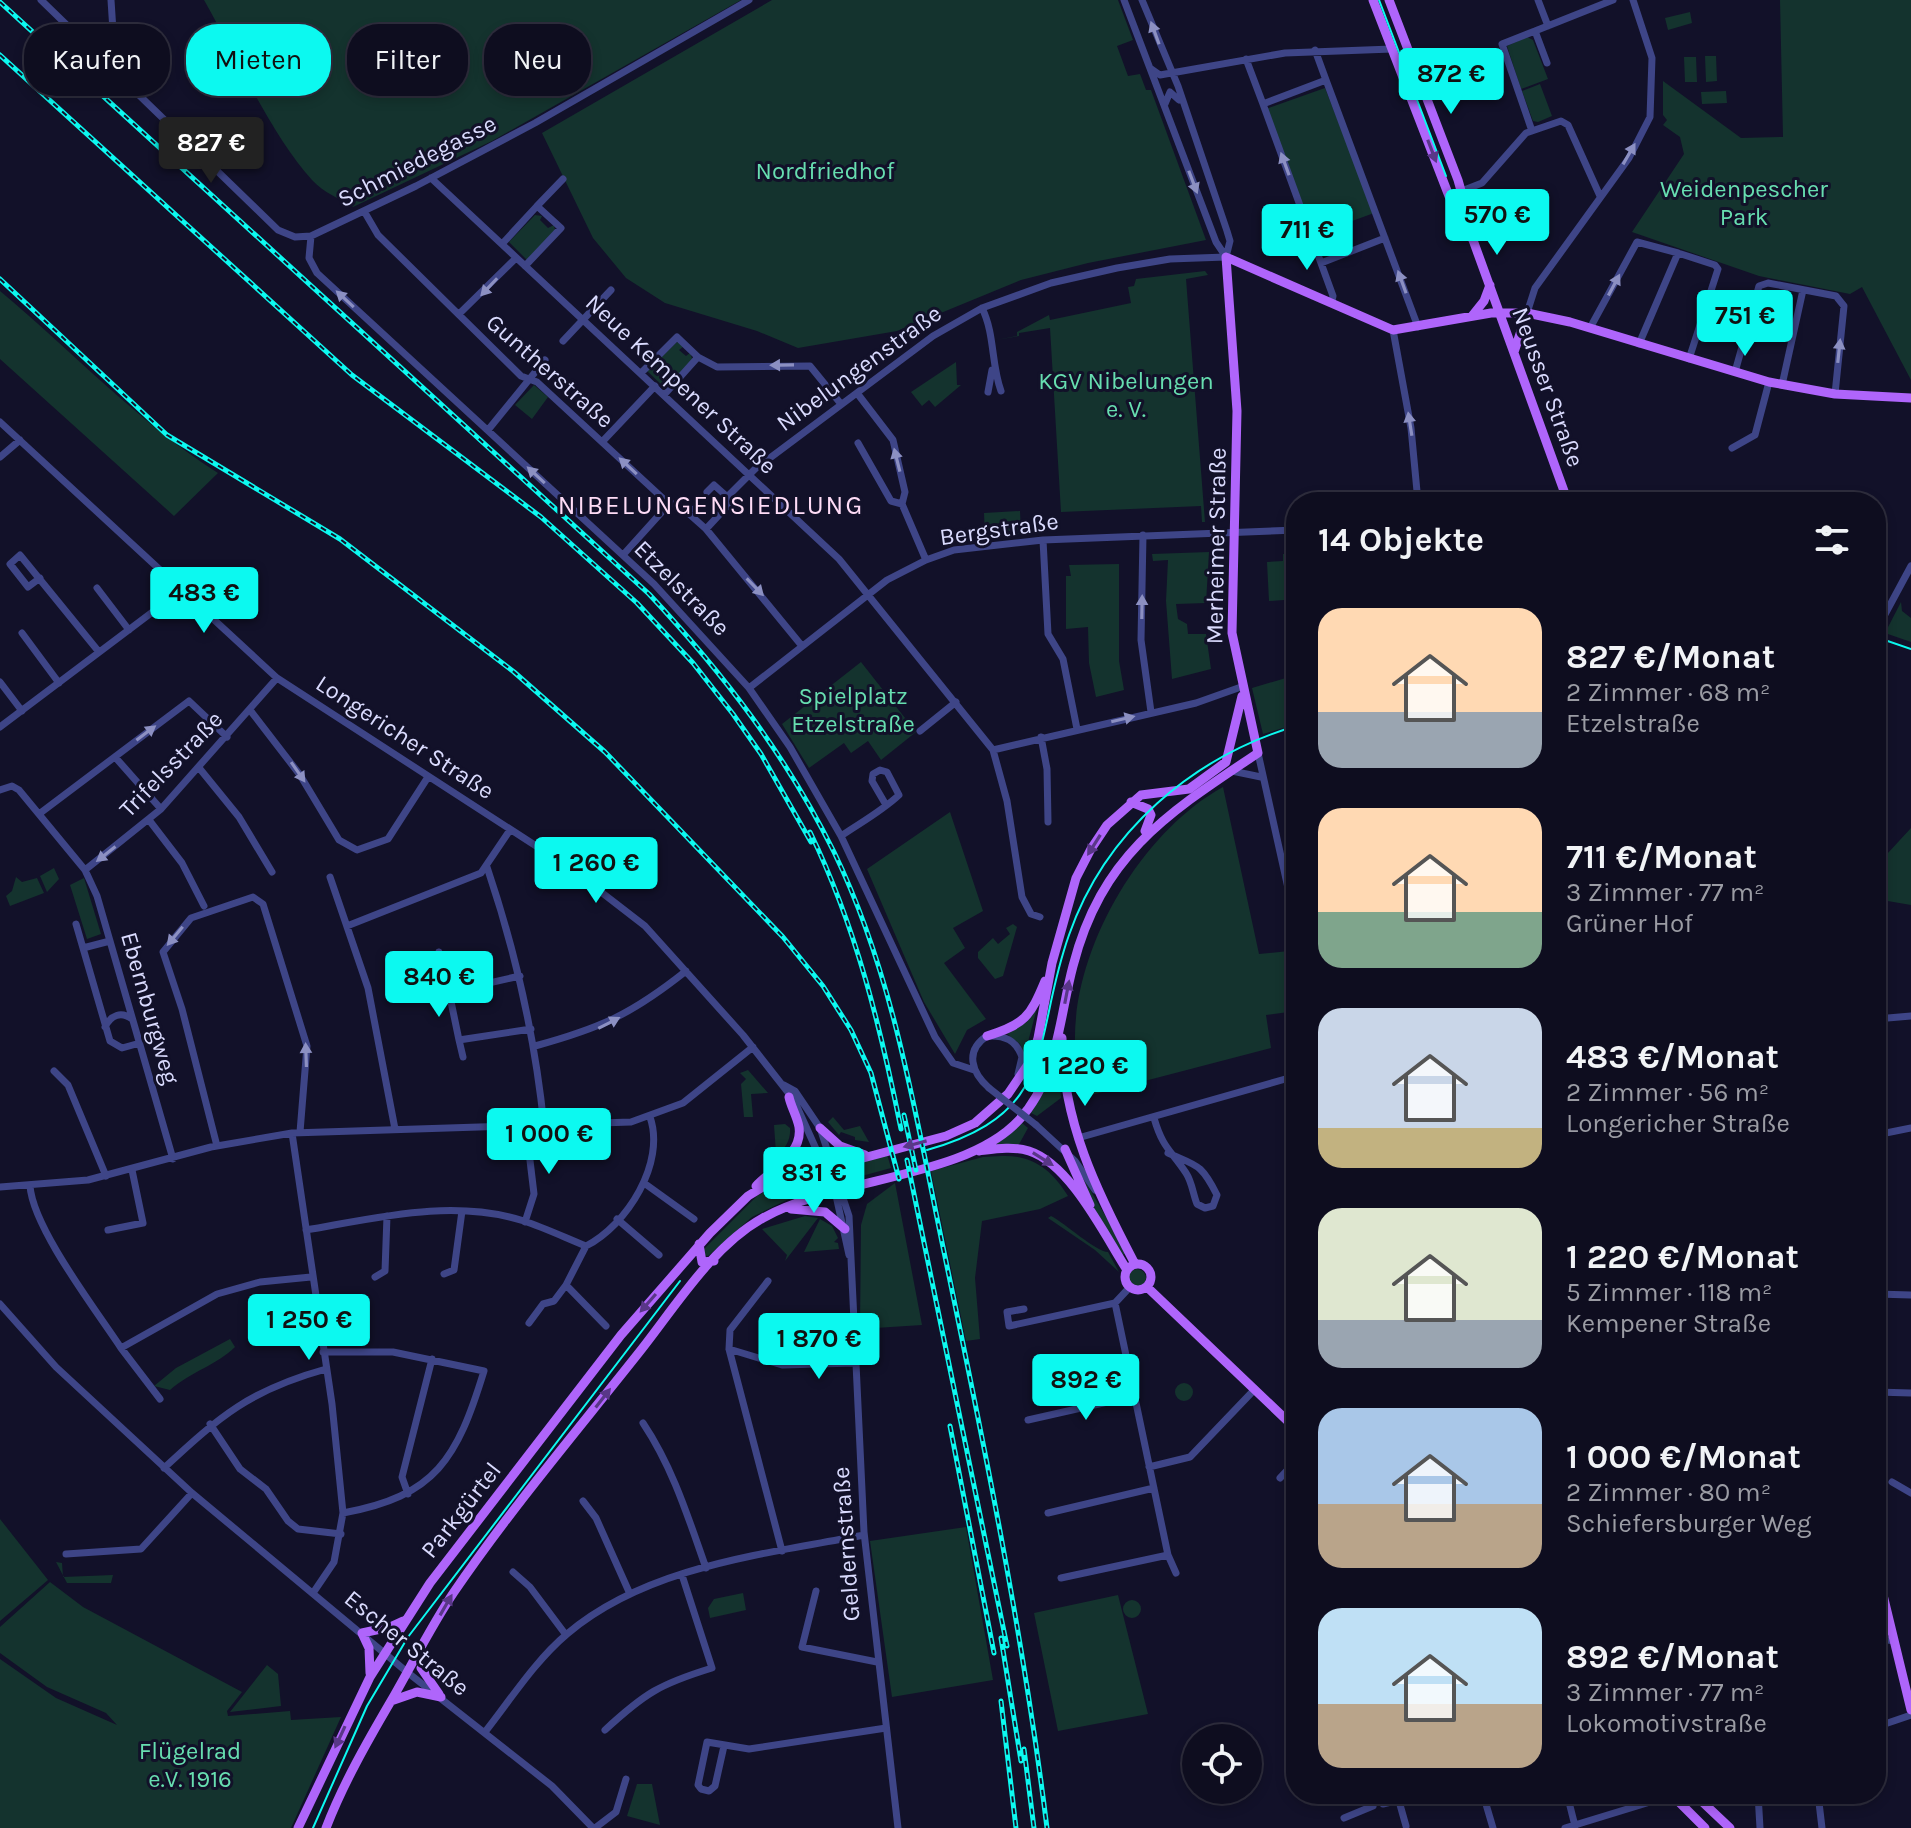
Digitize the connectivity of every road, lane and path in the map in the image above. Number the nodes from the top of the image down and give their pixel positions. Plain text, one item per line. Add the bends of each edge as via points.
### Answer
1 (41, 0) edge
2 (111, 0) edge
3 (749, 0) edge
4 (1124, 0) edge
5 (1142, 0) edge
6 (1373, 0) edge
7 (1389, 0) edge
8 (1538, 0) edge
9 (1613, 0) edge
10 (1633, 0) edge
11 (65, 24) edge
12 (113, 24) edge
13 (1548, 26) junction
14 (1535, 31) junction
15 (1386, 34) junction
16 (1370, 48) junction
17 (1392, 49) junction
18 (1315, 50) junction
19 (1246, 59) junction
20 (1547, 63) dead end
21 (1148, 67) junction
22 (1171, 72) junction
23 (1326, 80) junction
24 (1159, 94) junction
25 (138, 96) edge
26 (1263, 104) junction
27 (1165, 110) junction
28 (1188, 111) junction
29 (1532, 131) junction
30 (431, 178) junction
31 (563, 179) dead end
32 (1462, 194) junction
33 (1449, 196) junction
34 (1600, 196) junction
35 (537, 206) junction
36 (364, 211) junction
37 (311, 236) junction
38 (1385, 238) junction
39 (1473, 240) junction
40 (502, 244) junction
41 (1678, 253) junction
42 (1226, 257) junction
43 (516, 258) junction
44 (1321, 263) junction
45 (525, 266) junction
46 (1490, 285) junction
47 (611, 290) dead end
48 (1803, 290) junction
49 (1332, 301) junction
50 (982, 308) junction
51 (1499, 312) junction
52 (1527, 313) junction
53 (459, 314) junction
54 (1472, 316) junction
55 (583, 320) junction
56 (1418, 327) junction
57 (1590, 328) junction
58 (1393, 330) junction
59 (563, 341) dead end
60 (1639, 344) junction
61 (1514, 352) junction
62 (698, 357) junction
63 (1689, 359) junction
64 (545, 360) dead end
65 (993, 368) junction
66 (1735, 372) junction
67 (641, 373) junction
68 (528, 379) junction
69 (1769, 382) junction
70 (1782, 385) junction
71 (655, 386) junction
72 (1001, 391) dead end
73 (988, 392) dead end
74 (857, 393) junction
75 (1835, 394) junction
76 (664, 395) junction
77 (1911, 398) edge
78 (841, 404) junction
79 (0, 422) edge
80 (488, 430) junction
81 (20, 440) junction
82 (602, 442) junction
83 (858, 443) dead end
84 (1732, 448) dead end
85 (0, 457) edge
86 (749, 475) junction
87 (707, 492) dead end
88 (1417, 492) edge
89 (1564, 492) edge
90 (727, 497) junction
91 (669, 504) junction
92 (902, 504) junction
93 (706, 529) junction
94 (1286, 530) edge
95 (1233, 532) junction
96 (1143, 535) junction
97 (1043, 540) junction
98 (623, 555) junction
99 (926, 560) junction
100 (1911, 566) edge
101 (40, 578) dead end
102 (97, 588) dead end
103 (179, 592) junction
104 (868, 594) junction
105 (1886, 612) edge
106 (129, 630) junction
107 (22, 633) dead end
108 (802, 646) junction
109 (99, 652) junction
110 (277, 678) junction
111 (0, 682) edge
112 (59, 683) junction
113 (749, 688) junction
114 (1242, 690) junction
115 (956, 702) junction
116 (250, 710) junction
117 (22, 711) junction
118 (1151, 712) junction
119 (0, 727) edge
120 (1077, 729) junction
121 (920, 731) dead end
122 (227, 737) junction
123 (1041, 737) junction
124 (993, 750) junction
125 (1258, 753) junction
126 (115, 757) junction
127 (200, 769) junction
128 (1231, 771) junction
129 (428, 777) junction
130 (1261, 777) junction
131 (0, 790) edge
132 (1131, 802) junction
133 (886, 805) junction
134 (161, 809) junction
135 (39, 814) junction
136 (149, 820) junction
137 (1048, 822) dead end
138 (510, 830) junction
139 (841, 836) junction
140 (1142, 838) junction
141 (487, 867) junction
142 (85, 870) junction
143 (272, 872) dead end
144 (330, 877) dead end
145 (1286, 882) edge
146 (204, 906) dead end
147 (1040, 917) dead end
148 (76, 924) dead end
149 (347, 926) junction
150 (110, 941) junction
151 (83, 948) junction
152 (439, 952) dead end
153 (1052, 963) junction
154 (686, 971) junction
155 (520, 976) junction
156 (449, 992) junction
157 (1911, 1016) edge
158 (1886, 1018) edge
159 (133, 1020) junction
160 (1062, 1022) junction
161 (105, 1027) junction
162 (531, 1029) junction
163 (987, 1036) junction
164 (459, 1040) junction
165 (140, 1043) junction
166 (535, 1046) junction
167 (753, 1047) junction
168 (463, 1057) dead end
169 (974, 1070) junction
170 (54, 1071) dead end
171 (1286, 1079) edge
172 (784, 1085) junction
173 (1008, 1094) junction
174 (789, 1097) junction
175 (650, 1117) junction
176 (1154, 1118) junction
177 (544, 1126) junction
178 (526, 1127) junction
179 (820, 1128) junction
180 (1911, 1128) edge
181 (395, 1129) junction
182 (296, 1133) junction
183 (1886, 1133) edge
184 (1078, 1138) junction
185 (217, 1146) junction
186 (1065, 1149) junction
187 (968, 1153) junction
188 (1168, 1153) junction
189 (868, 1156) junction
190 (173, 1159) junction
191 (830, 1165) junction
192 (132, 1170) junction
193 (106, 1176) junction
194 (644, 1183) junction
195 (30, 1186) junction
196 (0, 1187) edge
197 (839, 1190) junction
198 (1098, 1195) junction
199 (748, 1196) junction
200 (784, 1209) junction
201 (462, 1211) junction
202 (387, 1216) junction
203 (617, 1219) junction
204 (694, 1219) dead end
205 (525, 1222) junction
206 (845, 1229) junction
207 (108, 1230) dead end
208 (306, 1230) junction
209 (1103, 1234) junction
210 (699, 1244) junction
211 (586, 1246) junction
212 (659, 1255) dead end
213 (849, 1255) junction
214 (714, 1261) junction
215 (1131, 1267) junction
216 (385, 1271) junction
217 (444, 1274) dead end
218 (394, 1276) dead end
219 (311, 1277) junction
220 (375, 1277) dead end
221 (768, 1281) dead end
222 (566, 1285) junction
223 (1147, 1287) junction
224 (1129, 1288) junction
225 (1886, 1294) edge
226 (1911, 1295) edge
227 (1115, 1303) junction
228 (0, 1304) edge
229 (1024, 1309) dead end
230 (529, 1323) dead end
231 (606, 1326) dead end
232 (121, 1348) junction
233 (729, 1349) junction
234 (323, 1352) junction
235 (432, 1359) junction
236 (855, 1363) junction
237 (326, 1369) junction
238 (1255, 1389) junction
239 (1886, 1392) edge
240 (1911, 1393) edge
241 (1134, 1396) junction
242 (160, 1399) dead end
243 (1286, 1419) edge
244 (1028, 1420) dead end
245 (643, 1423) dead end
246 (210, 1424) junction
247 (1149, 1467) junction
248 (164, 1468) junction
249 (1286, 1472) edge
250 (1280, 1478) dead end
251 (1892, 1482) dead end
252 (1154, 1488) junction
253 (192, 1493) junction
254 (1911, 1493) edge
255 (408, 1494) junction
256 (583, 1501) dead end
257 (343, 1513) junction
258 (1048, 1513) dead end
259 (341, 1534) junction
260 (864, 1535) junction
261 (782, 1551) junction
262 (66, 1554) dead end
263 (1168, 1555) junction
264 (706, 1568) junction
265 (513, 1572) dead end
266 (1176, 1573) dead end
267 (682, 1575) junction
268 (1061, 1578) dead end
269 (816, 1591) dead end
270 (313, 1593) junction
271 (630, 1594) junction
272 (1886, 1608) edge
273 (404, 1620) junction
274 (362, 1633) junction
275 (566, 1635) junction
276 (1886, 1640) edge
277 (1894, 1641) junction
278 (424, 1643) junction
279 (384, 1652) junction
280 (877, 1662) junction
281 (1911, 1662) edge
282 (1900, 1666) junction
283 (421, 1668) joint
284 (407, 1672) junction
285 (370, 1677) junction
286 (441, 1697) junction
287 (391, 1701) junction
288 (1911, 1712) edge
289 (1886, 1723) edge
290 (886, 1728) junction
291 (605, 1730) dead end
292 (485, 1732) junction
293 (724, 1746) junction
294 (626, 1779) dead end
295 (1400, 1804) edge
296 (1486, 1804) edge
297 (1570, 1804) edge
298 (1642, 1804) edge
299 (1682, 1804) edge
300 (1705, 1804) edge
301 (1759, 1804) edge
302 (1819, 1804) edge
303 (1373, 1806) dead end
304 (1344, 1818) dead end
305 (1406, 1826) edge
306 (1575, 1826) edge
307 (298, 1828) edge
308 (326, 1828) edge
309 (594, 1828) edge
310 (898, 1828) edge
311 (1493, 1828) edge
312 (1565, 1828) edge
313 (1705, 1828) edge
314 (1730, 1828) edge
315 (1760, 1828) edge
316 (1822, 1828) edge

1 - 11 street
2 - 12 street
3 - 30 street, Schmiedegasse
4 - 21 street, Merheimer Straße
22 -> 5 street, Merheimer Straße
6 - 15 main road, Neusser Straße
7 - 32 main road, Neusser Straße
8 - 13 street
9 - 13 street
34 -> 10 street via 1629,158 1652,110 1652,58
13 - 14 street
14 - 20 street
14 - 29 street via 1501,47
15 - 16 street
15 - 17 main road, Neusser Straße
16 - 17 street
16 - 18 street
17 -> 33 main road, Neusser Straße
18 - 19 street
18 - 23 street
19 - 22 street
19 - 26 street
21 - 22 street via 1160,75
21 - 24 street, Merheimer Straße
22 - 24 street
22 - 28 street, Merheimer Straße
23 - 26 street
23 - 38 street
24 - 27 street, Merheimer Straße
25 - 37 street via 278,230
44 -> 26 street
27 - 28 street via 1165,98 1174,92
27 -> 42 street, Merheimer Straße
28 - 42 street, Merheimer Straße via 1230,241
29 - 32 street via 1482,183
29 - 34 street via 1566,123
30 - 36 street, Schmiedegasse
30 - 40 street, Neue Kempener Straße
31 - 35 street
32 - 33 street
32 - 39 main road, Neusser Straße
33 - 39 main road, Neusser Straße
34 - 52 street via 1535,288
35 - 40 street
35 - 45 street via 561,228
36 - 37 street, Schmiedegasse
36 - 53 street, Guntherstraße via 378,235
80 -> 37 street, Etzelstraße via 312,268
38 - 44 street
56 -> 38 street
39 - 46 main road, Neusser Straße
40 - 43 street, Neue Kempener Straße
57 -> 41 street via 1637,242
41 - 60 street
41 - 63 street via 1718,269
42 - 49 main road
42 - 50 street, Nibelungenstraße via 1117,268 1051,283
42 - 95 main road, Merheimer Straße via 1237,411
43 - 45 street, Neue Kempener Straße
43 -> 53 street
44 - 49 street
45 - 55 street, Neue Kempener Straße
46 - 51 main road, Neusser Straße
46 - 54 main road
47 - 55 street
48 - 66 street via 1759,286
48 - 70 street
75 -> 48 street via 1843,302
49 - 58 main road
50 - 65 street
50 - 74 street, Nibelungenstraße via 933,336
51 - 52 main road
51 - 54 main road
51 - 61 main road, Neusser Straße
52 - 57 main road
52 - 61 main road
53 - 68 street, Guntherstraße
54 - 56 main road
55 - 59 street
55 - 67 street, Neue Kempener Straße
56 - 58 main road
57 - 60 main road
88 -> 58 street
60 - 63 main road
61 - 89 main road, Neusser Straße
62 - 67 street via 677,337
62 - 76 street
78 -> 62 street via 810,366 717,367
63 - 66 main road
64 - 68 street
65 - 72 street
65 - 73 street
66 - 69 main road
67 - 71 street, Neue Kempener Straße
68 - 80 street
68 - 82 street, Guntherstraße
69 - 70 main road
69 - 84 street via 1755,435
70 - 75 main road
71 - 76 street, Neue Kempener Straße
71 - 82 street
74 - 78 street, Nibelungenstraße
92 -> 74 street via 905,492 893,440
75 - 77 main road
76 - 86 street, Neue Kempener Straße
78 - 86 street, Nibelungenstraße
79 - 81 street, Longericher Straße
98 -> 80 street, Etzelstraße
81 - 85 street
81 - 103 street, Longericher Straße
91 -> 82 street, Guntherstraße
83 - 92 street via 891,501
86 - 90 street, Nibelungenstraße
86 - 104 street, Neue Kempener Straße via 839,559
87 - 90 street via 714,485
90 - 93 street, Nibelungenstraße via 732,501
91 - 93 street, Guntherstraße via 690,511
91 - 98 street
92 - 99 street
93 -> 108 street
94 - 95 street, Bergstraße
95 - 96 street, Bergstraße
95 - 114 main road, Merheimer Straße via 1230,600
96 - 97 street, Bergstraße
118 -> 96 street via 1141,640
97 - 99 street, Bergstraße via 954,550
97 - 120 street via 1048,634 1063,659
98 - 113 street, Etzelstraße
99 - 104 street, Bergstraße
100 - 105 street
101 - 109 street
102 - 106 street
103 - 106 street
103 - 110 street, Longericher Straße
104 - 108 street, Bergstraße
104 - 115 street, Neue Kempener Straße
106 - 109 street
107 - 112 street
108 - 113 street, Bergstraße
109 - 112 street
110 - 116 street, Trifelsstraße
110 - 129 street, Longericher Straße
111 - 117 street
112 - 117 street
113 - 139 street, Etzelstraße
114 - 118 street
114 - 125 main road, Merheimer Straße
114 - 132 main road via 1226,762 1189,789 1149,792
115 - 121 street
115 - 124 street, Neue Kempener Straße
116 - 122 street, Trifelsstraße
116 -> 129 street via 300,775 339,840 357,850 388,839
117 - 119 street
120 -> 118 street
120 - 123 street
126 -> 122 street via 189,701
122 - 127 street, Trifelsstraße
123 - 124 street
123 - 137 street
124 - 147 street, Neue Kempener Straße via 1022,897 1031,914
125 - 128 main road
125 - 130 street, Merheimer Straße
126 - 134 street
126 - 135 street
127 - 134 street, Trifelsstraße
127 - 143 street via 239,817
128 - 130 street
128 - 140 main road
129 - 138 street, Longericher Straße
130 - 145 street, Merheimer Straße
131 - 135 street, Ebernburgweg via 19,790
132 - 140 main road via 1144,805 1151,815
132 -> 153 main road via 1107,825 1076,878
133 - 133 street via 899,792 880,770 872,781
133 - 139 street
134 - 136 street, Trifelsstraße
135 - 142 street, Ebernburgweg
136 -> 142 street, Trifelsstraße
136 - 146 street via 182,863
138 - 141 street
138 - 154 street, Longericher Straße via 618,902
139 - 169 street, Etzelstraße via 935,1037 953,1063
160 -> 140 main road via 1074,961 1089,922 1100,897
141 - 149 street
141 - 155 street
142 - 150 street, Ebernburgweg
144 - 149 street
148 - 151 street
149 - 181 street via 376,1018
150 - 151 street
150 - 159 street, Ebernburgweg
151 - 161 street
152 - 156 street
153 - 163 main road via 1026,1018
153 - 173 main road, Parkgürtel via 1031,1060
166 -> 154 street via 597,1029 640,1006
154 - 167 street, Longericher Straße
155 - 156 street
155 - 162 street
156 - 164 street
157 - 158 street
159 - 161 street via 120,1014
159 - 165 street, Ebernburgweg
160 - 184 main road via 1062,1072
160 - 187 main road via 1044,1082 1027,1109 1002,1134
161 - 165 street, Ebernburgweg via 110,1041 122,1048
162 - 164 street
162 - 166 street
163 - 169 street via 974,1050
163 - 173 street via 1007,1038 1022,1053
164 - 168 street
165 - 190 street, Ebernburgweg
166 - 177 street
167 - 172 street, Longericher Straße
167 - 175 street via 699,1092
169 - 186 street, Etzelstraße, bridge
170 - 193 street via 68,1085
171 - 176 street
172 - 174 street, Longericher Straße
172 - 179 street, Longericher Straße via 795,1091
173 -> 189 main road, Parkgürtel via 975,1123
174 - 191 street, Longericher Straße
174 - 199 main road via 799,1126 798,1142
175 - 177 street via 607,1125
175 - 194 street via 654,1155
176 - 184 street
176 - 188 street
177 - 178 street
178 - 181 street
178 - 205 street via 534,1194
179 - 189 main road via 840,1146
179 - 191 street, Longericher Straße
180 - 183 street
181 - 182 street
182 - 185 street
182 -> 185 street via 307,1046 263,904 253,897 191,918 163,952
182 - 208 street
184 - 198 main road
185 - 190 street
186 - 198 street, Etzelstraße
186 - 209 main road
187 - 197 main road, Parkgürtel
187 -> 209 main road via 1014,1148 1047,1160 1070,1183
188 - 188 street via 1187,1174 1197,1204 1213,1206 1216,1193 1198,1165
189 - 191 main road, Parkgürtel
190 - 192 street
191 - 197 street, Geldernstraße
191 - 199 main road, Parkgürtel via 777,1179
192 - 193 street
192 - 207 street via 143,1223
193 - 195 street
194 - 203 street
194 - 204 street
195 - 196 street
195 - 232 street via 32,1201 70,1271
197 - 200 main road, Parkgürtel
197 - 206 street, Geldernstraße
197 - 213 street, Geldernstraße via 850,1224
198 - 215 main road
199 - 210 main road, Parkgürtel
200 - 206 main road via 814,1208
200 - 214 main road, Parkgürtel via 742,1231
201 - 202 street
201 - 205 street
201 - 217 street via 458,1273
202 - 208 street
202 - 216 street
203 - 211 street via 602,1238
203 - 212 street
205 - 211 street
206 - 213 street, Geldernstraße
208 - 219 street
209 - 215 main road
210 - 214 main road via 702,1262
210 -> 273 main road, Parkgürtel via 621,1335
211 - 222 street
213 - 236 street, Geldernstraße
278 -> 214 main road, Parkgürtel via 453,1593
215 - 223 main road via 1149,1269
215 - 224 main road via 1125,1280
216 - 218 street
216 - 220 street
219 - 232 street via 260,1282 217,1294
219 - 234 street
221 - 233 street via 730,1330
222 - 230 street
222 - 231 street
223 - 224 main road
223 - 238 main road
224 - 227 street
225 - 226 street
227 - 229 street via 1009,1326 1007,1312
227 - 241 street
228 - 248 street, Escher Straße via 56,1367
232 - 242 street
233 - 236 street via 782,1365
233 - 261 street
234 - 235 street via 393,1352
234 - 237 street
235 - 255 street via 402,1477
235 - 255 street via 484,1371 449,1457 433,1477
236 - 260 street, Geldernstraße
237 - 246 street via 273,1386
237 - 257 street
238 - 243 main road
238 - 247 street via 1190,1457
239 - 240 street
241 - 244 street
241 - 247 street
245 - 264 street via 679,1490
246 - 248 street
246 - 259 street via 240,1469 266,1489 288,1521 298,1529
247 - 252 street
248 - 253 street, Escher Straße
249 - 250 street
251 - 254 street
252 - 258 street
252 - 263 street
253 - 262 street via 141,1549
253 - 270 street, Escher Straße
255 - 257 street
256 - 271 street
257 - 259 street
259 - 270 street via 334,1562
260 - 261 street
260 - 280 street, Geldernstraße
261 - 264 street
263 - 266 street
263 - 268 street
264 - 267 street
265 - 275 street
267 - 271 street
267 - 291 street via 712,1668 652,1690
269 - 280 street via 802,1647
270 - 274 street, Escher Straße
271 - 275 street
272 - 277 main road
273 - 274 main road
273 - 279 main road, Parkgürtel
274 - 279 street, Escher Straße
274 - 285 main road via 369,1648
275 - 292 street
276 - 277 street
277 - 282 main road
278 - 283 street
278 - 284 main road, Parkgürtel
279 - 284 street, Escher Straße
279 - 285 main road, Parkgürtel
280 - 290 street, Geldernstraße
281 - 282 street
282 - 288 main road
283 - 286 main road
284 - 286 street, Escher Straße
284 - 287 main road, Parkgürtel
285 -> 307 main road, Parkgürtel
286 - 287 main road via 417,1692
286 - 292 street, Escher Straße
287 - 308 main road, Parkgürtel
288 - 289 street
290 - 293 street via 749,1749
290 - 310 street, Geldernstraße
292 - 309 street, Escher Straße
293 - 293 street via 715,1786 701,1789 707,1742
294 - 309 street, Escher Straße via 616,1812
295 - 305 street
296 - 311 street
297 - 306 street
298 - 306 street
299 - 313 main road
300 - 314 main road
301 - 315 street
302 - 316 street
303 - 304 street
306 - 312 street

